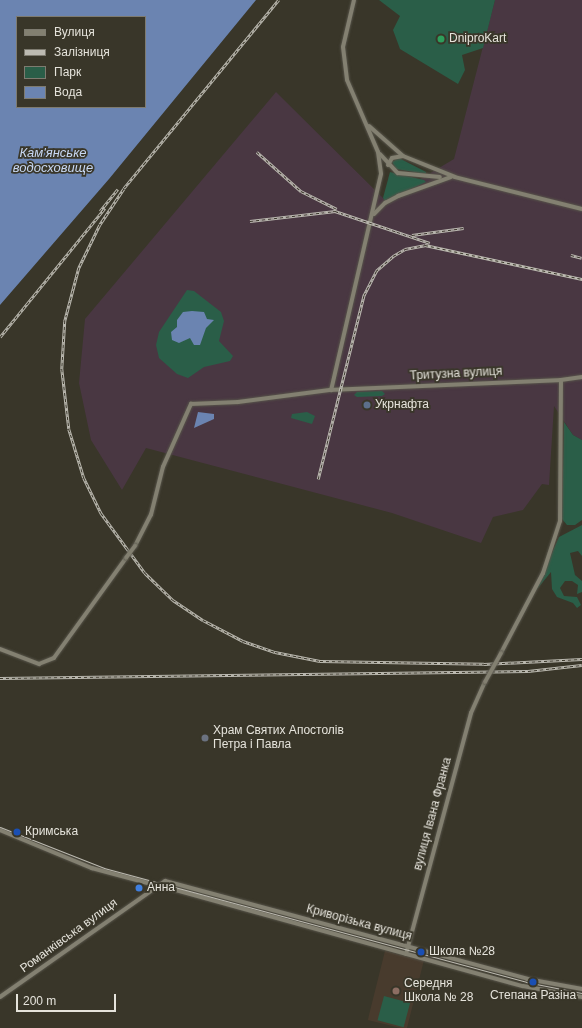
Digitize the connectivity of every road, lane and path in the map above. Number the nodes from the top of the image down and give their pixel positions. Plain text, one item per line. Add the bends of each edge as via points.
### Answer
1 (354, 0) edge
2 (367, 124) junction
3 (378, 152) junction
4 (403, 156) junction
5 (388, 165) junction
6 (424, 167) junction
7 (448, 177) junction
8 (455, 177) junction
9 (430, 178) junction
10 (425, 186) junction
11 (582, 209) edge
12 (373, 216) junction
13 (582, 377) edge
14 (561, 380) junction
15 (331, 390) junction
16 (0, 649) edge
17 (0, 830) edge
18 (158, 886) junction
19 (149, 890) joint
20 (408, 947) junction
21 (406, 954) junction
22 (582, 989) edge
23 (0, 997) edge
24 (582, 997) edge

1 - 2 main road via 345,31 344,65 351,95
2 - 3 main road
2 - 4 main road
3 - 5 main road
3 - 12 main road via 381,174
4 - 5 main road via 392,158
4 - 6 main road
5 - 9 main road via 405,175
6 - 8 main road
6 - 9 main road
7 - 8 main road
7 - 9 main road
7 - 10 main road
8 - 11 street
9 - 10 main road
10 - 12 main road via 385,203
12 - 15 main road
13 - 14 street, Тритузна вулиця
14 - 15 main road, Тритузна вулиця
14 - 20 main road, вулиця Івана Франка, bridge via 560,522 543,572 471,713
15 - 16 street, bridge via 238,402 192,404 163,467 151,515 135,546 83,615 60,654 39,664
17 - 18 street, Криворізька вулиця via 92,868
18 - 19 main road, Криворізька вулиця
18 - 20 main road, Криворізька вулиця via 168,881
18 - 21 main road, Криворізька вулиця
19 - 23 main road, Романківська вулиця
20 - 21 main road, вулиця Івана Франка
20 - 22 main road, Криворізька вулиця via 527,979
21 - 24 main road, Криворізька вулиця via 534,988

